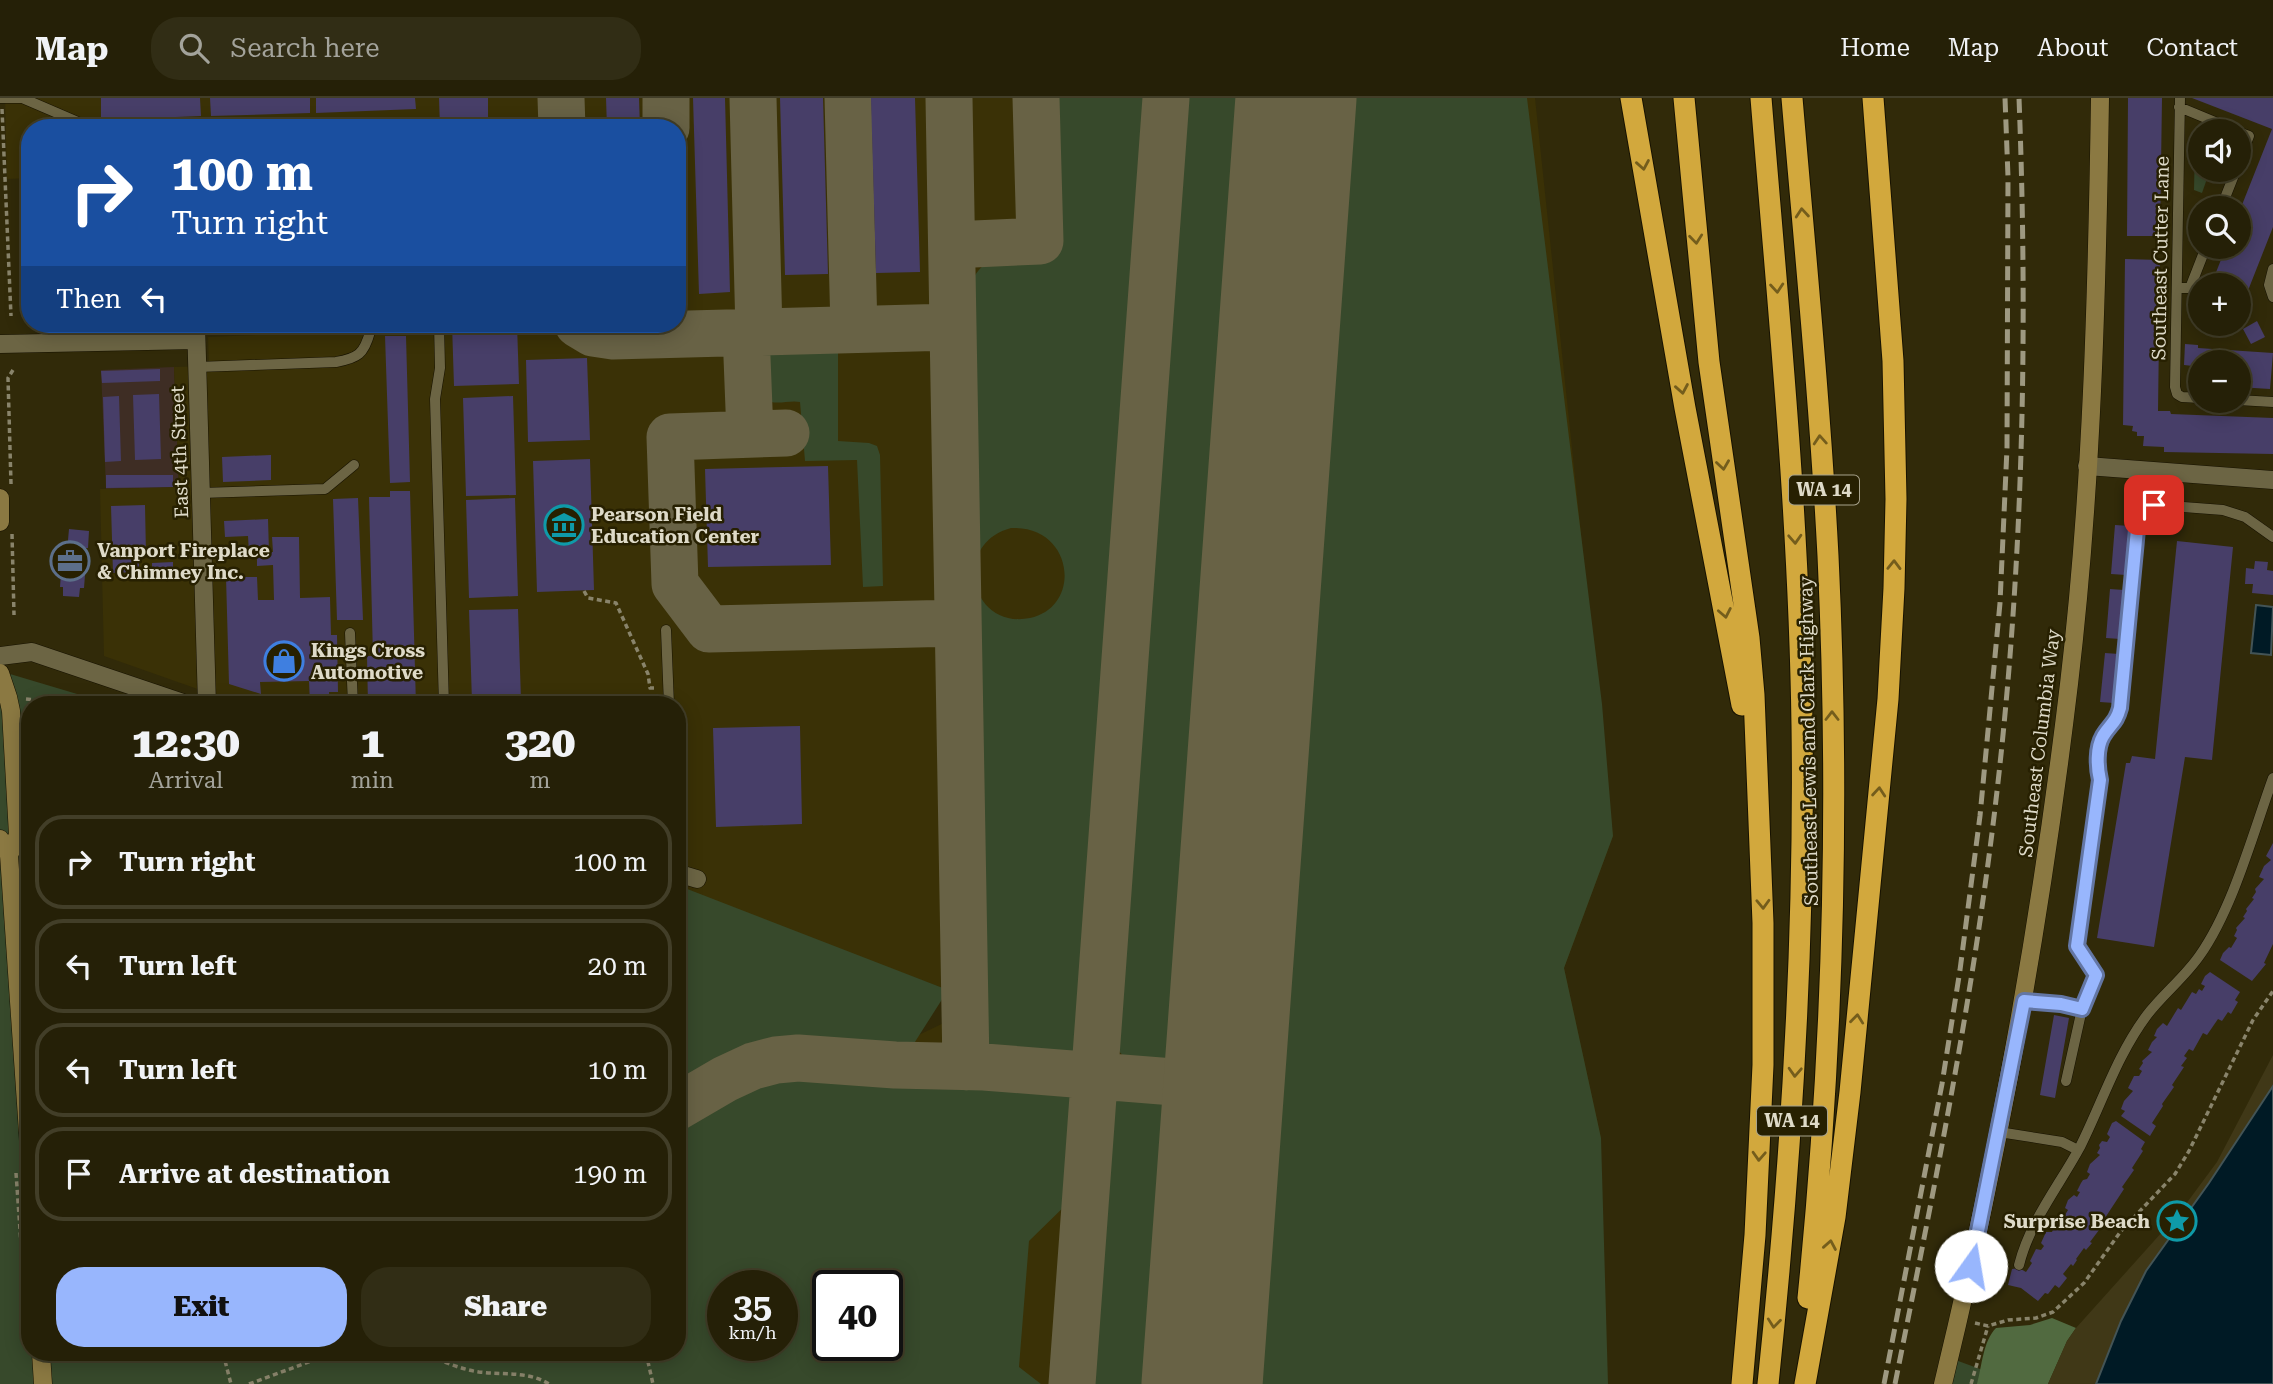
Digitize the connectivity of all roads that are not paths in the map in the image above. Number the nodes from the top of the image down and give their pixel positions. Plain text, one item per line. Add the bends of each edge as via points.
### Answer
1 (1, 98) edge
2 (1631, 98) edge
3 (1684, 98) edge
4 (1761, 98) edge
5 (1792, 98) edge
6 (1874, 98) edge
7 (2100, 98) edge
8 (2179, 103) edge
9 (71, 119) edge
10 (2213, 119) edge
11 (2201, 259) edge
12 (2273, 269) edge
13 (2178, 288) junction
14 (2273, 298) edge
15 (180, 333) edge
16 (196, 333) edge
17 (370, 333) edge
18 (439, 333) edge
19 (0, 344) edge
20 (197, 367) junction
21 (2188, 397) edge
22 (2251, 401) edge
23 (2273, 402) edge
24 (355, 465) dead end
25 (2087, 466) junction
26 (2273, 480) edge
27 (201, 493) junction
28 (0, 498) edge
29 (0, 522) edge
30 (2273, 537) edge
31 (666, 630) dead end
32 (350, 633) dead end
33 (0, 656) edge
34 (0, 673) edge
35 (163, 696) edge
36 (207, 696) edge
37 (353, 696) edge
38 (444, 696) edge
39 (670, 696) edge
40 (2273, 778) edge
41 (1760, 836) junction
42 (4, 847) edge
43 (686, 876) edge
44 (697, 879) dead end
45 (2024, 1001) junction
46 (2082, 1009) junction
47 (21, 1053) edge
48 (2066, 1081) dead end
49 (1999, 1132) junction
50 (2078, 1150) junction
51 (2019, 1265) dead end
52 (42, 1361) edge
53 (43, 1384) edge
54 (1742, 1384) edge
55 (1768, 1384) edge
56 (1798, 1384) edge
57 (1805, 1384) edge
58 (1943, 1384) edge

1 - 9 lane via 22,98
2 -> 41 highway via 1741,696
3 -> 41 highway via 1709,362 1749,638
4 -> 55 highway, Southeast Lewis and Clark Highway / WA 14 via 1792,484 1802,791 1795,1075
56 -> 5 highway, Southeast Lewis and Clark Highway / WA 14 via 1817,1202 1833,883 1828,558
57 -> 6 highway via 1839,1189 1891,644 1894,361
7 - 25 street, Southeast Columbia Way via 2096,335
8 - 10 lane
8 - 13 lane, Southeast Cutter Lane
11 - 13 lane via 2190,288
12 - 14 lane via 2269,285
13 - 21 lane, Southeast Cutter Lane via 2175,387 2177,394
15 - 19 street
16 - 20 street, East 4th Street
17 - 20 lane via 365,349 336,362
18 - 38 lane via 435,399
20 - 27 street, East 4th Street
22 - 23 lane
24 - 27 lane via 325,489
25 - 26 street
25 - 45 street, Southeast Columbia Way via 2069,682
27 - 36 street, East 4th Street
28 - 29 street
30 - 46 lane via 2245,517 2223,510 2157,505 2139,516 2120,708 2099,751 2100,780 2077,946 2096,975
31 - 39 lane
32 - 37 lane
33 - 35 street via 32,652
34 - 42 street via 8,697 18,835
40 - 50 lane via 2217,925 2200,955 2148,1013 2128,1044
41 -> 54 highway via 1763,1065
42 - 47 street
43 - 44 street
45 - 46 lane
45 - 49 street, Southeast Columbia Way
46 - 48 lane
49 - 50 lane via 2062,1142
49 - 58 street, Southeast Columbia Way
50 - 51 lane via 2029,1234
52 - 53 street

